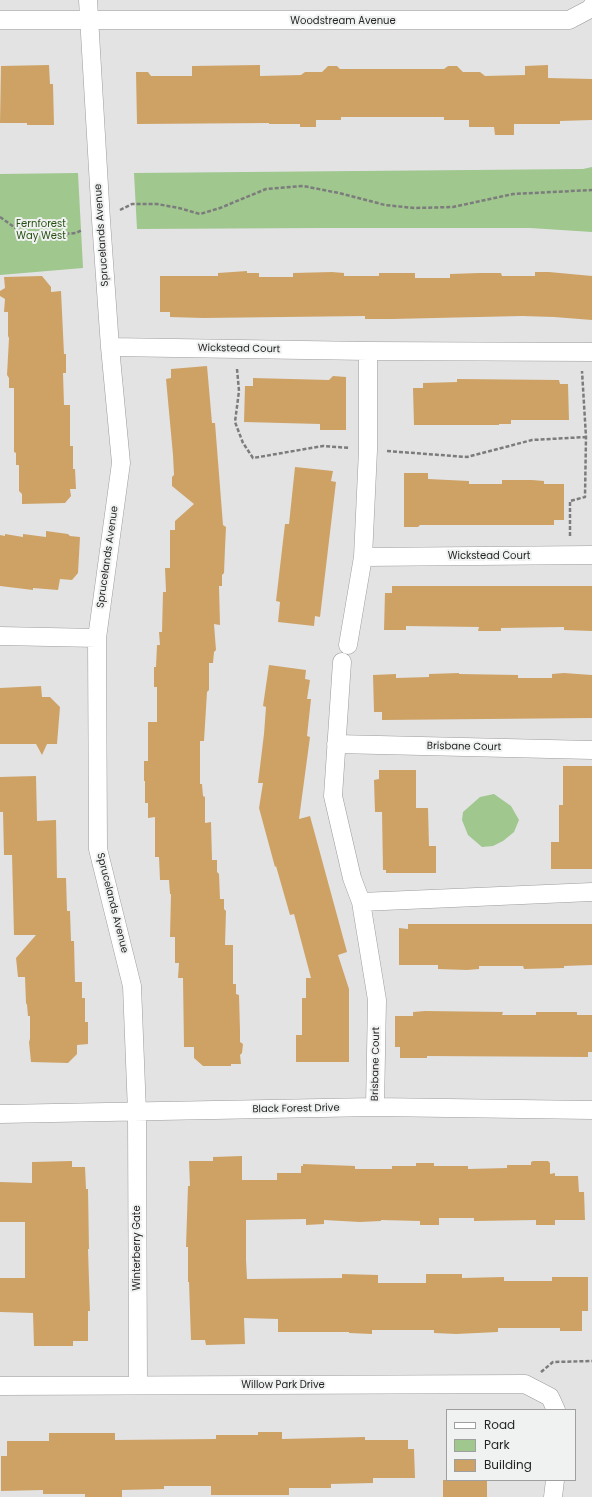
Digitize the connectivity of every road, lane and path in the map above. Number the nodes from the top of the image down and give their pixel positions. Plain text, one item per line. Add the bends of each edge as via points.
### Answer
1 (88, 0) edge
2 (592, 6) edge
3 (0, 20) edge
4 (89, 21) junction
5 (592, 190) edge
6 (0, 217) edge
7 (101, 220) junction
8 (110, 347) junction
9 (235, 349) junction
10 (368, 351) junction
11 (586, 352) edge
12 (586, 437) junction
13 (368, 450) junction
14 (569, 555) junction
15 (592, 555) edge
16 (363, 557) junction
17 (0, 636) edge
18 (97, 638) junction
19 (348, 645) dead end
20 (342, 662) dead end
21 (336, 744) junction
22 (592, 750) edge
23 (592, 892) edge
24 (361, 902) junction
25 (375, 1107) junction
26 (592, 1110) edge
27 (137, 1112) junction
28 (0, 1114) edge
29 (592, 1361) edge
30 (525, 1384) junction
31 (138, 1385) junction
32 (0, 1386) edge
33 (556, 1409) edge
34 (555, 1481) edge
35 (553, 1497) edge

1 - 4 street, Sprucelands Avenue
2 - 4 street, Woodstream Avenue via 568,20
3 - 4 street, Woodstream Avenue
4 - 7 street, Sprucelands Avenue
5 - 7 path via 513,194 453,208 414,208 385,205 302,186 266,189 200,214 157,204 132,204
6 - 7 path via 28,237 76,233
7 - 8 street, Sprucelands Avenue
8 - 9 street, Wickstead Court
8 - 18 street, Sprucelands Avenue via 121,462
9 - 10 street, Wickstead Court
9 - 13 path via 239,391 235,422 253,458 323,446
10 - 11 street, Wickstead Court
10 - 13 street
11 - 12 path
12 - 13 path via 532,440 467,458
12 - 14 path via 585,497 570,501
13 - 16 street
14 - 15 street, Wickstead Court
14 - 16 street, Wickstead Court
16 - 19 street
17 - 18 street
18 - 27 street, Sprucelands Avenue via 98,849 132,986
20 - 21 street, Brisbane Court
21 - 22 street, Brisbane Court
21 - 24 street, Brisbane Court via 333,796 352,878
23 - 24 street
24 - 25 street, Brisbane Court via 377,1000
25 - 26 street, Black Forest Drive
25 - 27 street, Black Forest Drive
27 - 28 street, Black Forest Drive
27 - 31 street, Winterberry Gate
29 - 30 path via 553,1362
30 - 31 street, Willow Park Drive
30 - 33 street, Willow Park Drive via 550,1397
31 - 32 street, Willow Park Drive
34 - 35 street

